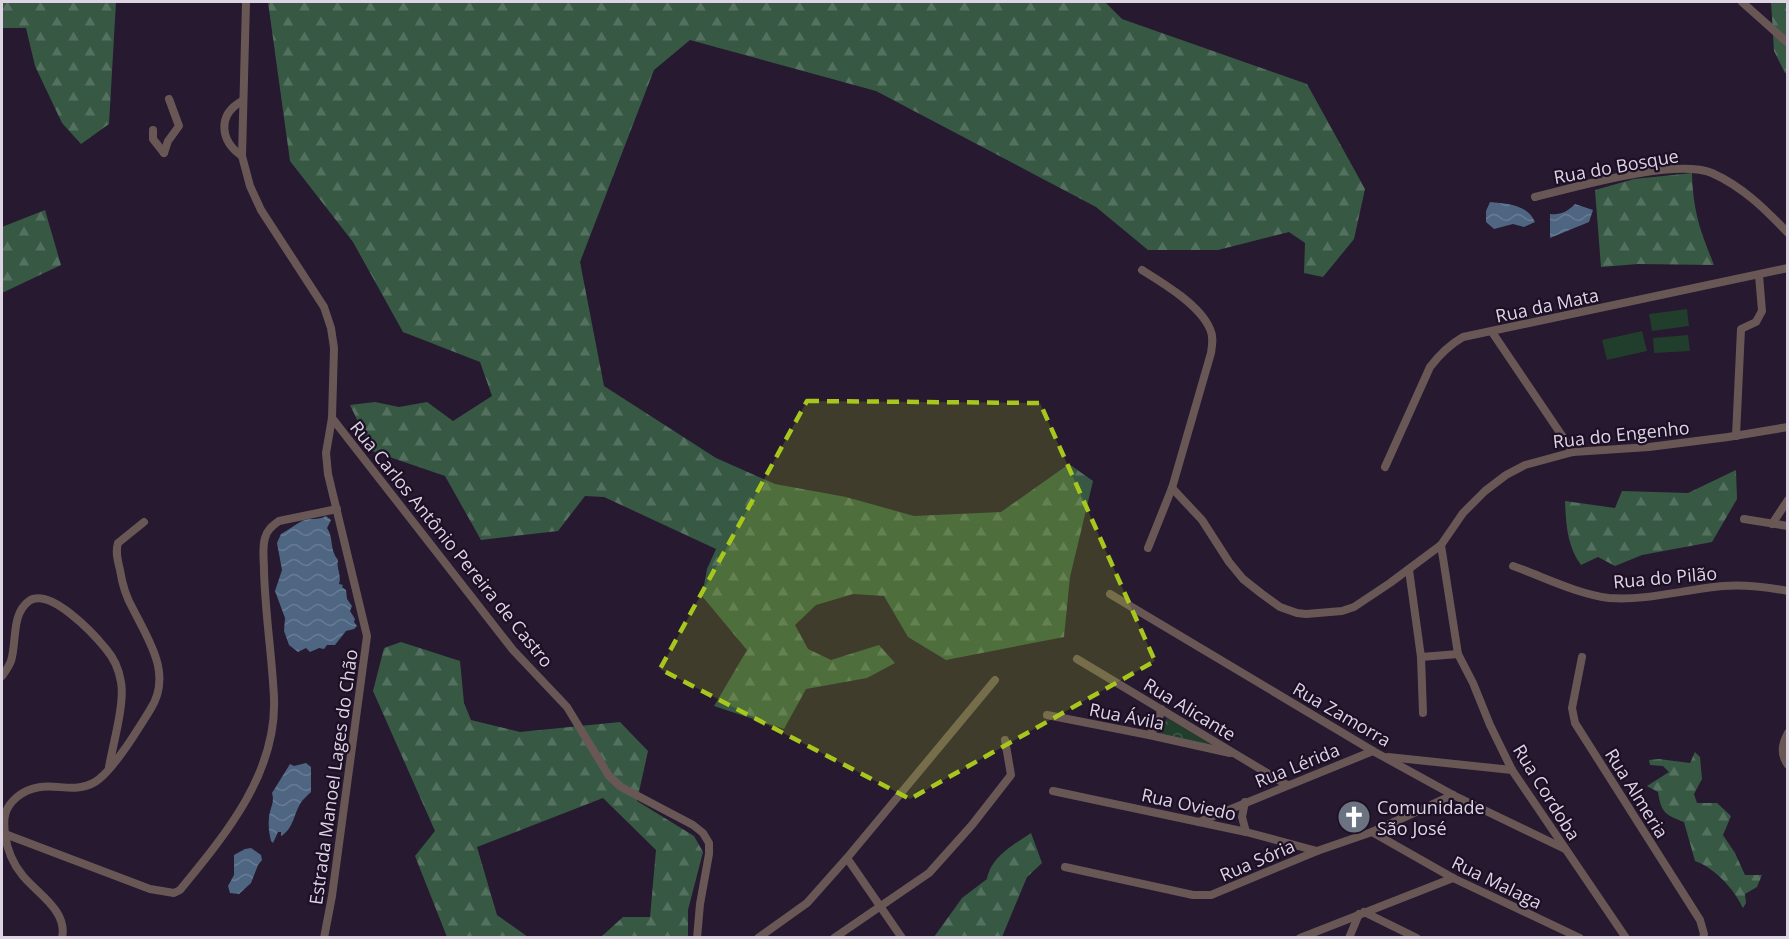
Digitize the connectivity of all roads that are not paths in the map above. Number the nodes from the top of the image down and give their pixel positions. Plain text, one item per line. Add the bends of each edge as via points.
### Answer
1 (246, 2) edge
2 (1742, 2) edge
3 (1788, 43) edge
4 (169, 99) dead end
5 (242, 101) junction
6 (153, 130) dead end
7 (242, 156) junction
8 (1535, 196) dead end
9 (1788, 233) edge
10 (1788, 268) edge
11 (1142, 270) dead end
12 (1759, 274) junction
13 (1492, 332) junction
14 (332, 418) junction
15 (1788, 426) edge
16 (1736, 436) junction
17 (1573, 452) junction
18 (1385, 467) dead end
19 (1172, 488) junction
20 (1788, 500) edge
21 (337, 509) junction
22 (1744, 519) dead end
23 (144, 522) dead end
24 (1772, 524) junction
25 (1788, 526) edge
26 (1441, 545) junction
27 (1148, 548) dead end
28 (1513, 566) dead end
29 (1409, 570) junction
30 (1788, 591) edge
31 (1110, 594) dead end
32 (1458, 654) junction
33 (1421, 657) junction
34 (1582, 657) dead end
35 (1077, 658) dead end
36 (2, 676) edge
37 (995, 680) dead end
38 (1161, 709) junction
39 (1423, 713) dead end
40 (1047, 715) dead end
41 (1788, 733) edge
42 (1149, 735) junction
43 (1005, 740) dead end
44 (1373, 751) junction
45 (1237, 755) junction
46 (1385, 757) junction
47 (1788, 765) edge
48 (109, 769) junction
49 (1512, 770) junction
50 (1287, 785) junction
51 (1053, 791) dead end
52 (1453, 795) junction
53 (1245, 802) junction
54 (1199, 822) junction
55 (1372, 831) junction
56 (1246, 832) junction
57 (5, 834) junction
58 (1565, 849) junction
59 (1317, 851) junction
60 (847, 858) junction
61 (1065, 867) dead end
62 (1452, 878) junction
63 (879, 907) junction
64 (1361, 913) junction
65 (62, 938) edge
66 (324, 938) edge
67 (697, 938) edge
68 (758, 938) edge
69 (834, 938) edge
70 (902, 938) edge
71 (1300, 938) edge
72 (1349, 938) edge
73 (1417, 938) edge
74 (1580, 938) edge
75 (1626, 938) edge
76 (1703, 938) edge

1 - 5 street, Estrada Manoel Lages do Chão
2 - 3 street
4 - 6 street via 179,126 164,153 153,138
5 - 7 street, Estrada Manoel Lages do Chão
5 - 7 street via 228,113 224,127 228,142
7 - 14 street, Estrada Manoel Lages do Chão via 261,210 328,318 334,348
8 - 9 street, Rua do Bosque via 1623,176 1687,167 1710,172 1741,188
10 - 12 street, Rua da Mata
11 - 19 street via 1189,302 1208,324 1213,340
12 - 13 street, Rua da Mata
12 - 16 street via 1762,311 1756,322 1741,329
13 - 17 street
13 - 18 street, Rua da Mata via 1463,337 1440,353 1422,382
14 - 21 street, Estrada Manoel Lages do Chão via 326,453
14 - 67 street, Rua Carlos Antônio Pereira de Castro via 513,650 567,707 609,776 621,787 703,833 710,854
15 - 16 street, Rua do Engenho
16 - 17 street, Rua do Engenho
17 - 26 street, Rua do Engenho via 1525,465 1506,475 1463,513
19 - 27 street
19 - 29 street, Rua do Engenho via 1202,520 1244,579 1280,607 1297,613 1349,610
20 - 24 street
21 - 57 street via 279,521 266,536 264,590 274,696 269,749 239,812 180,890 150,890
21 - 66 street, Estrada Manoel Lages do Chão via 365,622 367,648
22 - 24 street
23 - 48 street via 118,543 117,556 124,588 151,641 159,667 159,697
24 - 25 street
26 - 29 street, Rua do Engenho
26 - 32 street, Rua Cordoba
28 - 30 street, Rua do Pilão via 1607,598 1748,585
29 - 33 street
31 - 44 street, Rua Zamorra
32 - 33 street
32 - 49 street, Rua Cordoba
33 - 39 street
34 - 76 street, Rua Almeria via 1572,708 1575,723 1700,920
35 - 38 street, Rua Alicante
36 - 48 street via 11,662 18,619 27,602 45,598 56,603 107,650 121,680 123,695
37 - 60 street
38 - 42 street via 1158,724
38 - 45 street, Rua Alicante
40 - 42 street, Rua Ávila
41 - 47 street via 1782,748
42 - 45 street, Rua Ávila
43 - 63 street via 1010,778 929,873
44 - 46 street, Rua Zamorra
44 - 50 street, Rua Lérida
45 - 50 street, Rua Alicante
46 - 49 street
46 - 52 street, Rua Zamorra
48 - 57 street via 87,786 28,789 6,808
49 - 58 street, Rua Cordoba
50 - 53 street, Rua Lérida
51 - 54 street, Rua Oviedo
52 - 55 street, Rua Sória
52 - 58 street, Rua Zamorra
53 - 54 street, Rua Lérida
53 - 56 street via 1242,817
54 - 56 street, Rua Oviedo
55 - 59 street, Rua Sória
55 - 62 street, Rua Malaga
56 - 59 street, Rua Oviedo
57 - 65 street via 11,858 22,876 51,903 60,918
58 - 75 street, Rua Cordoba
59 - 61 street, Rua Sória via 1211,896
60 - 63 street
60 - 68 street via 800,909
62 - 64 street
62 - 74 street, Rua Malaga
63 - 69 street
63 - 70 street
64 - 71 street
64 - 72 street
64 - 73 street

